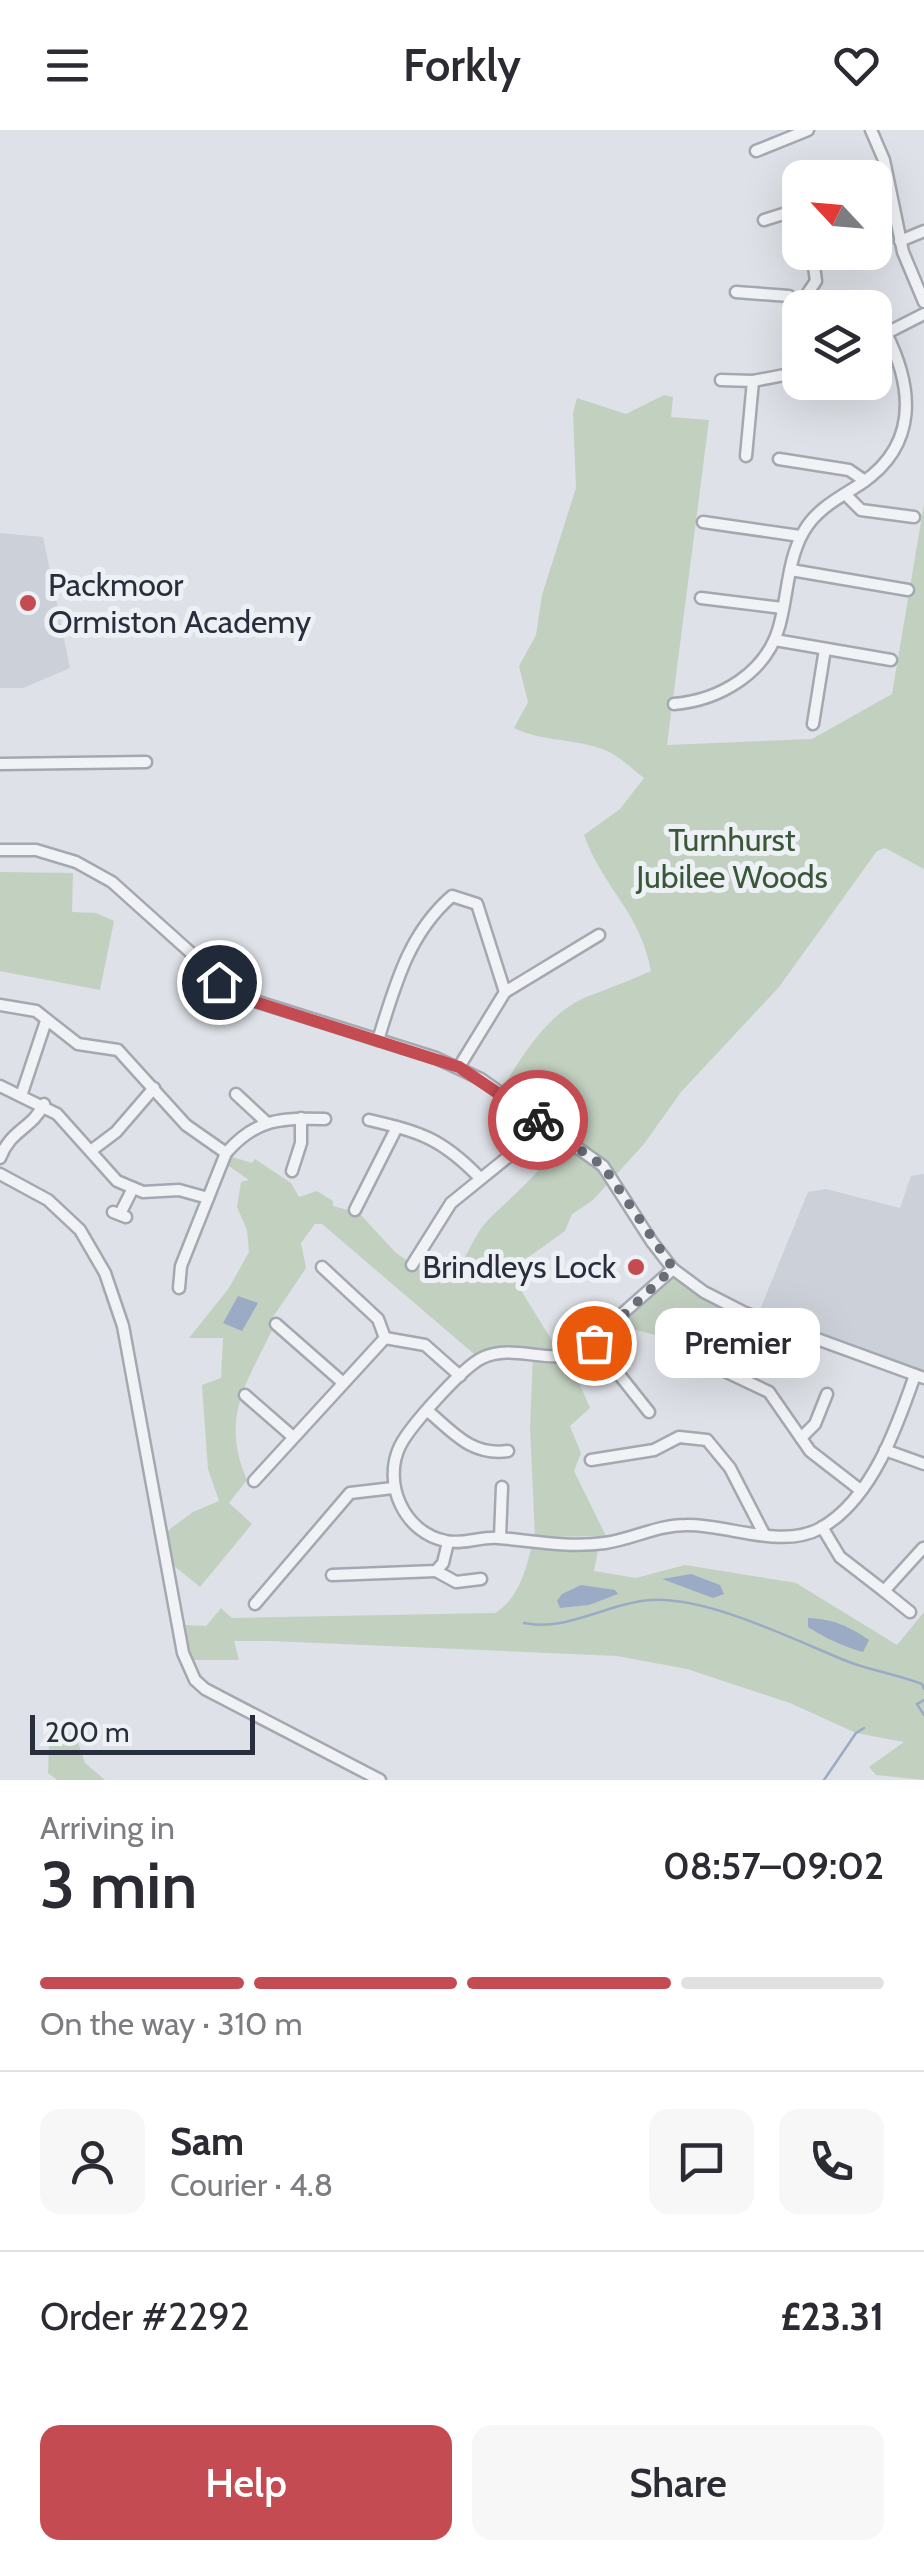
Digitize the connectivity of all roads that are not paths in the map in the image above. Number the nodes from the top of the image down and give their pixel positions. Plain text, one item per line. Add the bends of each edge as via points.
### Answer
1 (808, 130) edge
2 (871, 130) edge
3 (762, 145) dead end
4 (782, 219) edge
5 (761, 223) dead end
6 (924, 231) edge
7 (900, 242) junction
8 (740, 296) dead end
9 (782, 296) edge
10 (924, 302) edge
11 (924, 314) edge
12 (892, 330) edge
13 (892, 359) edge
14 (782, 375) edge
15 (721, 380) dead end
16 (753, 380) junction
17 (924, 392) edge
18 (909, 394) junction
19 (746, 456) dead end
20 (778, 460) dead end
21 (865, 480) junction
22 (845, 494) junction
23 (914, 517) dead end
24 (703, 522) dead end
25 (800, 536) junction
26 (790, 570) junction
27 (908, 590) dead end
28 (706, 601) dead end
29 (782, 608) junction
30 (774, 640) junction
31 (825, 649) junction
32 (891, 660) dead end
33 (674, 704) dead end
34 (811, 715) dead end
35 (146, 762) dead end
36 (0, 764) edge
37 (0, 850) edge
38 (599, 935) dead end
39 (505, 992) junction
40 (0, 1005) edge
41 (46, 1020) junction
42 (378, 1040) junction
43 (459, 1067) junction
44 (0, 1086) edge
45 (154, 1088) junction
46 (242, 1093) dead end
47 (22, 1096) junction
48 (44, 1104) junction
49 (301, 1118) junction
50 (535, 1118) junction
51 (325, 1119) dead end
52 (368, 1120) dead end
53 (266, 1121) junction
54 (397, 1127) junction
55 (92, 1150) junction
56 (226, 1152) junction
57 (0, 1158) edge
58 (292, 1170) dead end
59 (0, 1174) edge
60 (479, 1177) junction
61 (133, 1188) junction
62 (208, 1198) junction
63 (355, 1210) dead end
64 (120, 1213) dead end
65 (412, 1265) dead end
66 (322, 1267) dead end
67 (673, 1268) junction
68 (180, 1288) dead end
69 (276, 1324) dead end
70 (385, 1338) junction
71 (594, 1343) junction
72 (696, 1350) dead end
73 (460, 1376) junction
74 (920, 1377) edge
75 (341, 1381) junction
76 (245, 1394) dead end
77 (827, 1394) dead end
78 (429, 1412) junction
79 (649, 1412) dead end
80 (292, 1436) junction
81 (801, 1438) junction
82 (885, 1450) junction
83 (508, 1452) dead end
84 (591, 1460) dead end
85 (924, 1464) edge
86 (254, 1481) dead end
87 (502, 1486) dead end
88 (393, 1488) junction
89 (859, 1489) junction
90 (822, 1527) junction
91 (764, 1534) junction
92 (500, 1538) junction
93 (448, 1542) junction
94 (923, 1548) edge
95 (436, 1571) junction
96 (332, 1576) dead end
97 (481, 1579) dead end
98 (884, 1591) junction
99 (254, 1604) dead end
100 (910, 1612) dead end
101 (380, 1780) edge

1 - 3 street
2 - 7 street via 884,160
4 - 5 street
6 - 7 street
7 - 10 street
8 - 9 street
11 - 12 street
13 - 18 street
14 - 16 street
15 - 16 street
16 - 19 street
17 - 18 street
18 - 21 street via 894,448
20 - 21 street via 849,470
21 - 22 street
22 - 23 street via 861,510
22 - 25 street via 815,514
24 - 25 street
25 - 26 street
26 - 27 street
26 - 29 street
28 - 29 street
29 - 30 street
30 - 31 street
30 - 33 street via 738,682 704,699
31 - 32 street
31 - 34 street
35 - 36 street
37 - 42 street via 36,850 76,862 138,904 239,996
38 - 39 street
39 - 42 street via 478,904 452,896 432,913 403,960
39 - 43 street
40 - 41 street via 20,1005
41 - 45 street via 78,1044 118,1050
41 - 47 street
42 - 43 street
43 - 50 street
44 - 47 street
45 - 55 street
45 - 56 street via 186,1125
46 - 53 street
47 - 48 street
48 - 55 street
48 - 57 street via 38,1118 8,1136
49 - 51 street
49 - 53 street
49 - 58 street
50 - 60 street via 514,1152
50 - 67 street via 603,1166
52 - 54 street
53 - 56 street
54 - 60 street via 450,1147
54 - 63 street
55 - 61 street via 117,1181
56 - 62 street
59 - 101 street via 59,1210 106,1272 123,1326 183,1652 195,1680
60 - 65 street via 433,1226
61 - 62 street
61 - 64 street
62 - 68 street via 176,1273
66 - 70 street via 378,1319
67 - 71 street
67 - 74 street via 743,1312
69 - 75 street
70 - 73 street via 425,1345
70 - 75 street
71 - 73 street via 563,1357 494,1354
71 - 79 street
72 - 81 street via 769,1392
73 - 78 street
74 - 82 street
75 - 80 street
76 - 80 street
77 - 81 street
78 - 83 street via 473,1449
78 - 88 street via 398,1450
80 - 86 street
81 - 89 street via 821,1463
82 - 85 street
82 - 89 street
84 - 91 street via 654,1450 679,1437 707,1440 730,1468
87 - 92 street
88 - 93 street via 415,1524
88 - 99 street via 350,1493
89 - 90 street
90 - 91 street
90 - 98 street via 840,1557
91 - 92 street via 683,1524 607,1543
92 - 93 street
93 - 95 street
94 - 98 street
95 - 96 street
95 - 97 street via 456,1582
98 - 100 street

